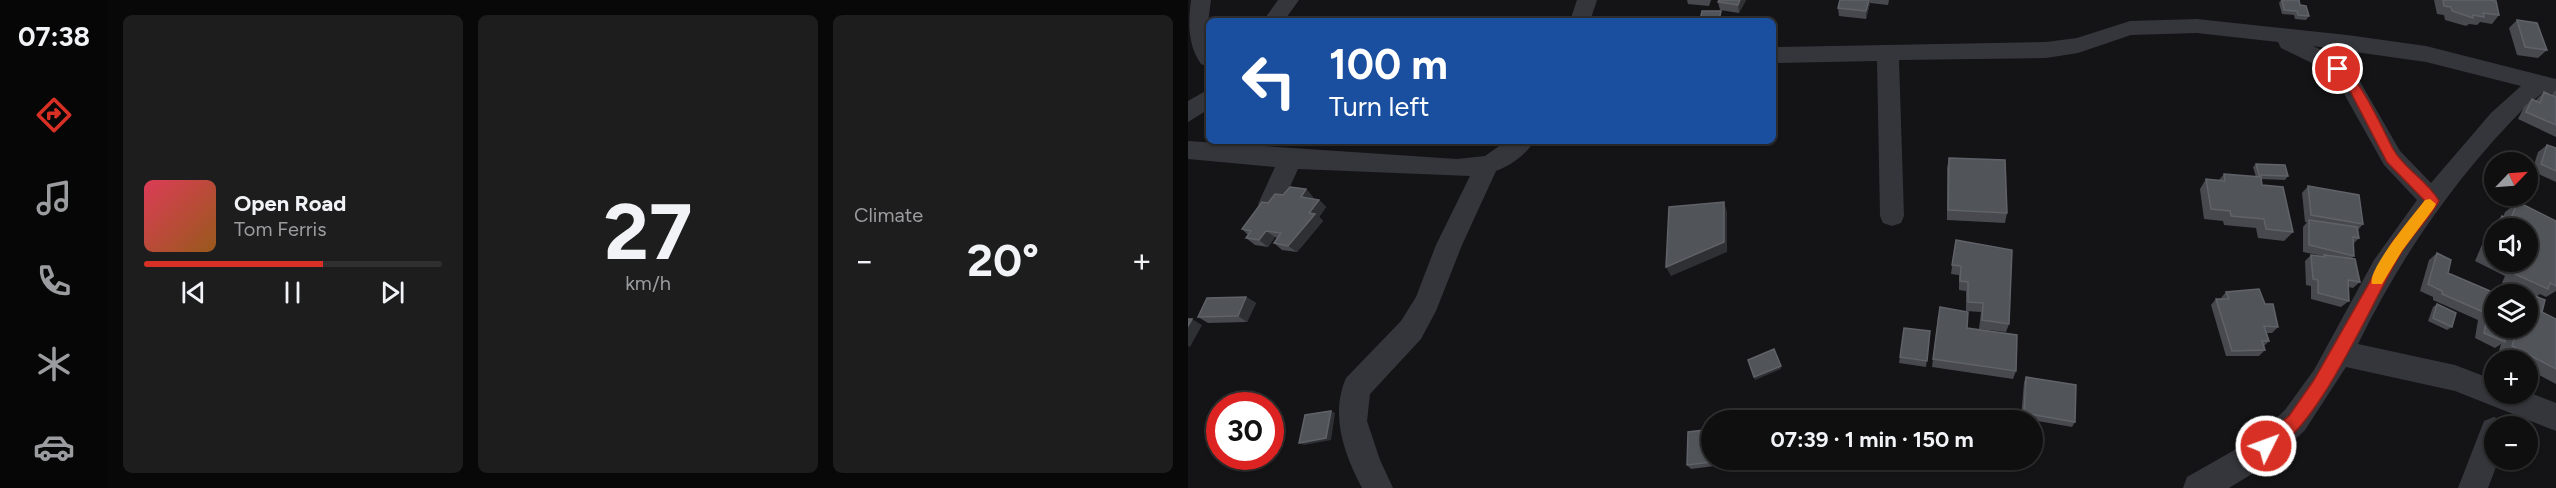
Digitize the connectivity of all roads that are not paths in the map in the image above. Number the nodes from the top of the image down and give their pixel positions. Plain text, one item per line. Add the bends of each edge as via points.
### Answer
1 (1201, 0) edge
2 (1289, 0) edge
3 (1587, 0) edge
4 (1274, 18) edge
5 (1581, 18) edge
6 (2272, 34) junction
7 (1206, 55) edge
8 (1888, 55) junction
9 (1776, 56) edge
10 (2548, 85) edge
11 (1206, 99) edge
12 (1188, 113) edge
13 (1519, 144) edge
14 (1188, 150) edge
15 (1291, 159) junction
16 (1487, 165) junction
17 (2433, 201) junction
18 (1270, 204) edge
19 (1892, 216) dead end
20 (2339, 353) junction
21 (2484, 389) edge
22 (2523, 404) edge
23 (2556, 417) edge
24 (2484, 458) edge
25 (1378, 488) edge
26 (2198, 488) edge
27 (2473, 488) edge

1 - 7 street via 1198,34
2 - 4 street
3 - 5 street
6 - 8 street via 2197,26 2150,26 2046,50
6 - 10 street via 2426,54
6 - 17 street via 2338,69 2354,89 2392,158
8 - 9 street
8 - 19 street
10 - 17 street via 2518,100 2499,119
11 - 12 street
13 - 16 street
14 - 15 street
15 - 16 street via 1457,168
15 - 18 street
16 - 25 street via 1427,303 1411,330 1356,388 1352,421
17 - 20 street via 2397,247 2365,299
20 - 21 street via 2455,378
20 - 26 street via 2294,421 2252,458
22 - 23 street
24 - 27 street

